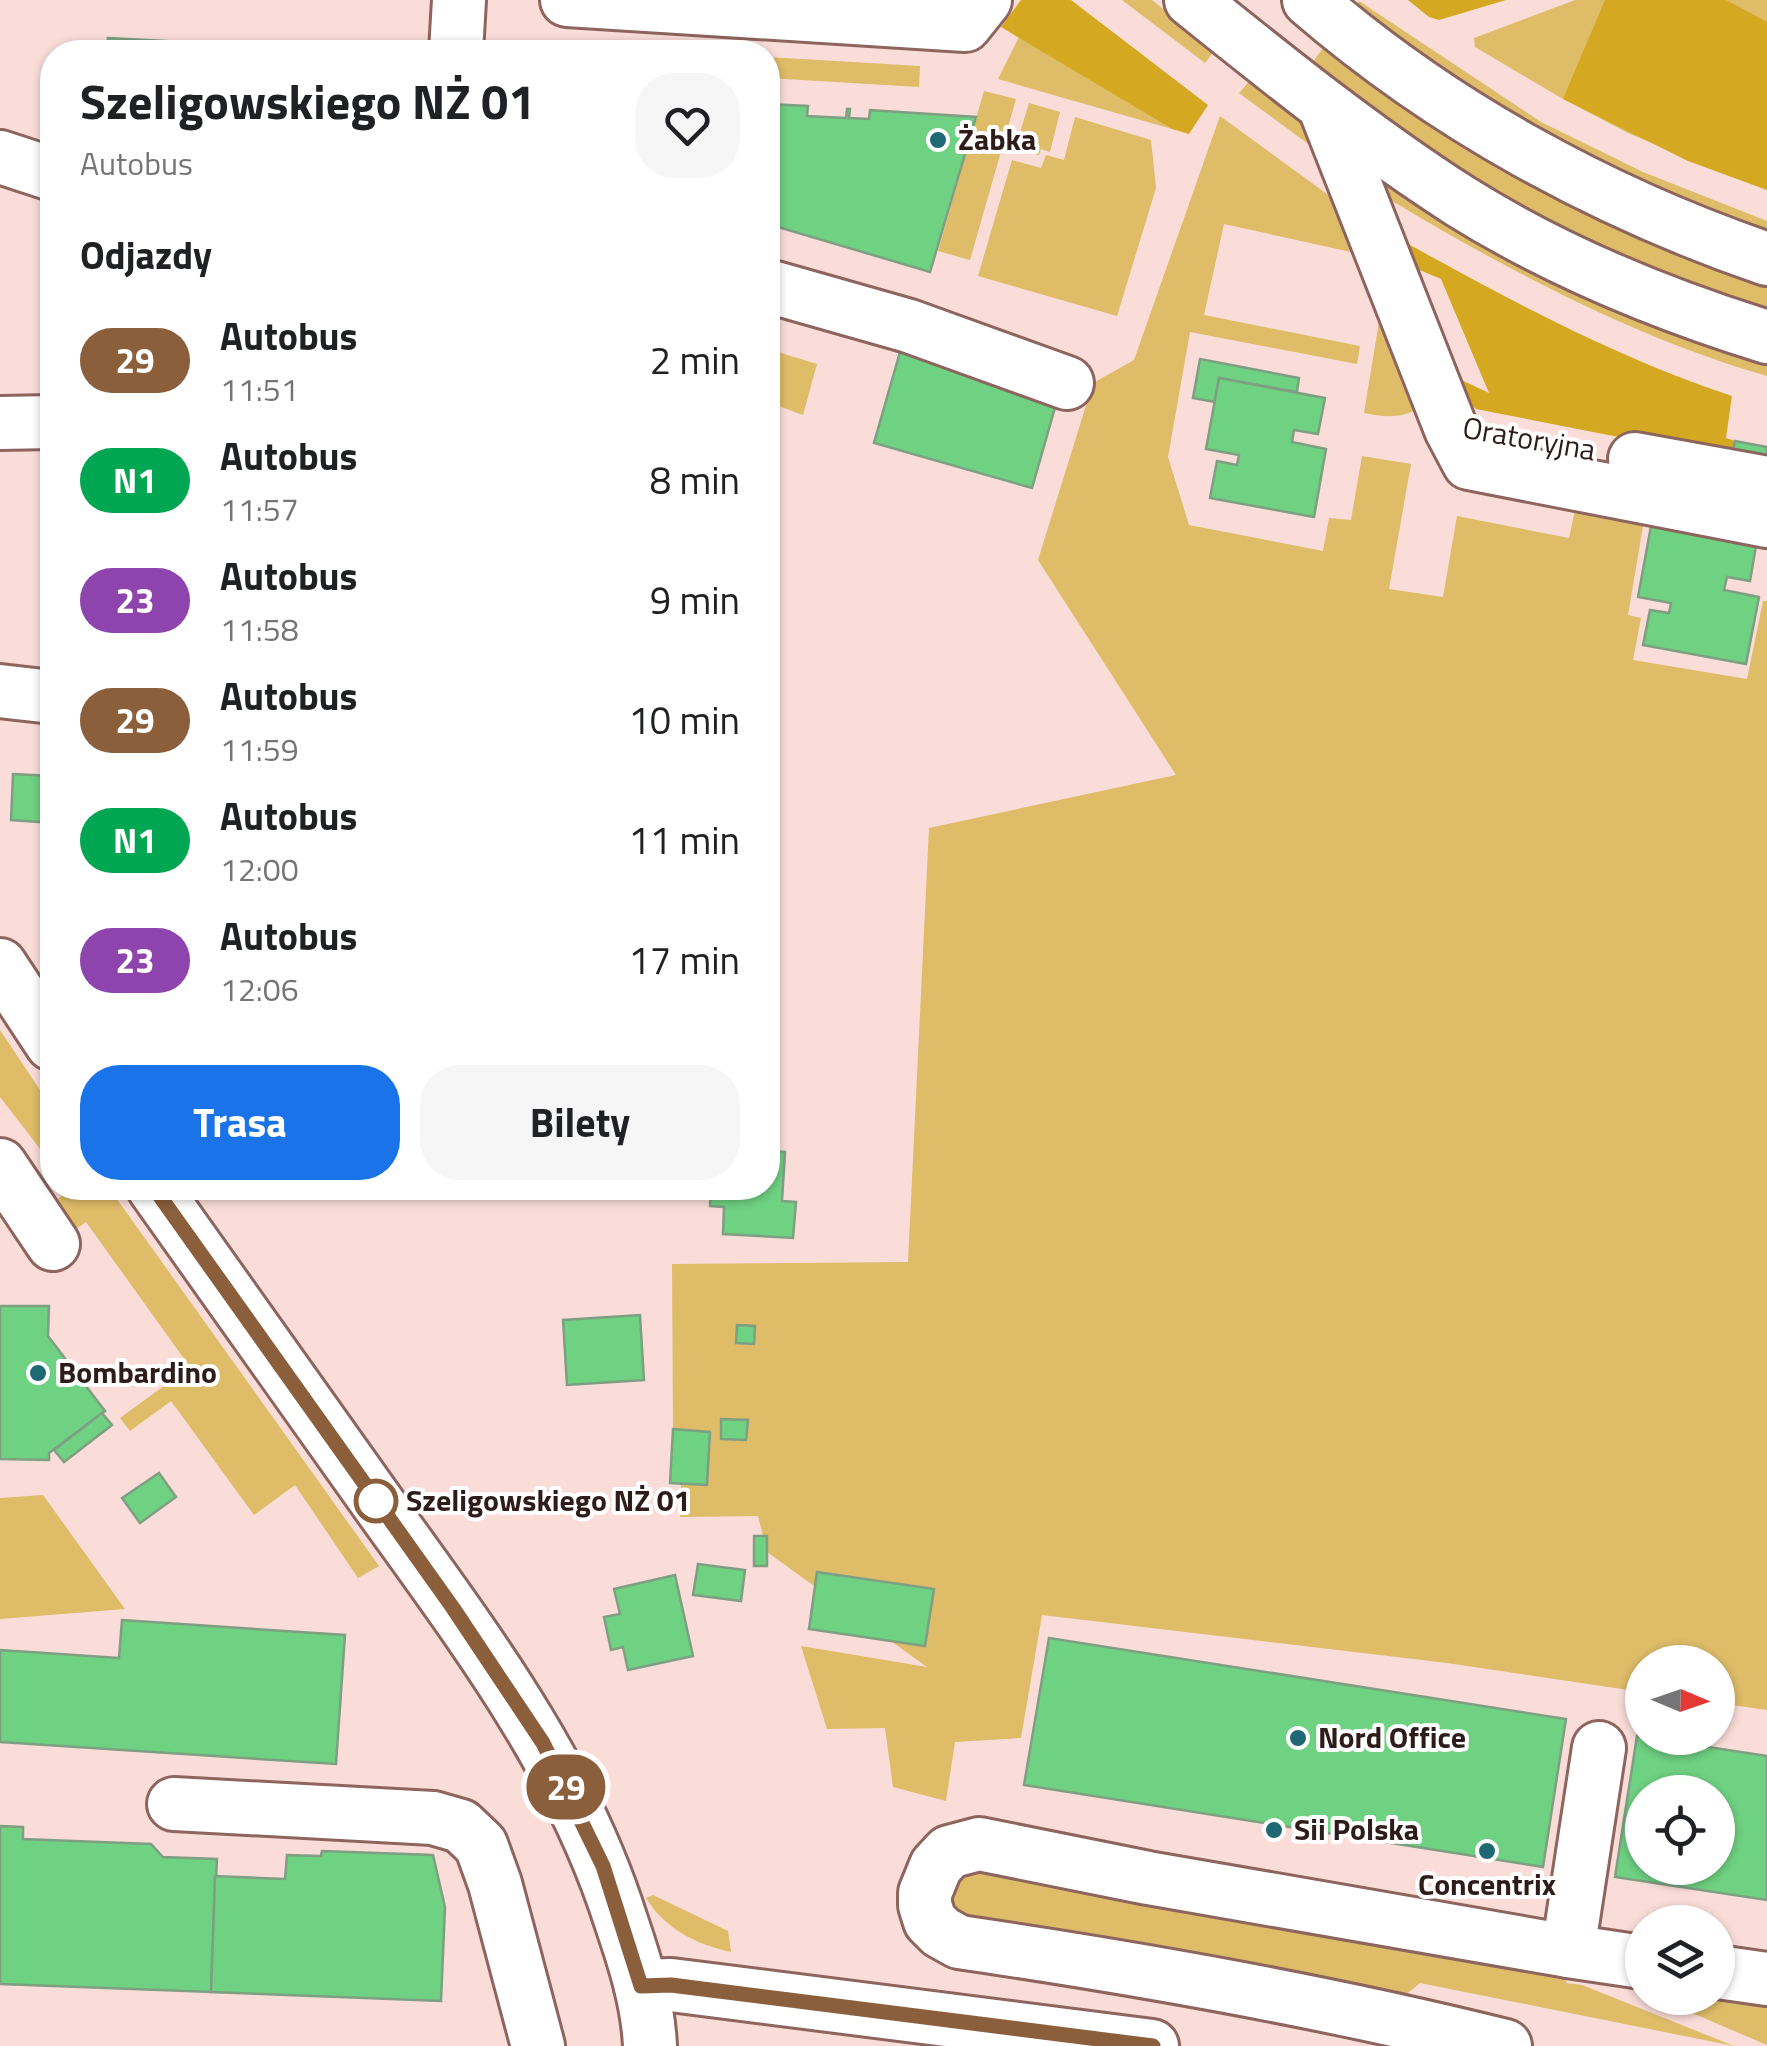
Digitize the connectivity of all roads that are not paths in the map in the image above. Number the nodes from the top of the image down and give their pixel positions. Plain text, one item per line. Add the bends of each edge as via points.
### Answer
1 (459, 0) edge
2 (567, 0) edge
3 (985, 0) edge
4 (1191, 0) edge
5 (1309, 0) edge
6 (457, 40) edge
7 (1326, 108) junction
8 (0, 157) edge
9 (40, 170) edge
10 (1767, 260) edge
11 (780, 289) edge
12 (1767, 337) edge
13 (1067, 383) dead end
14 (40, 422) edge
15 (0, 423) edge
16 (1451, 428) junction
17 (1767, 483) edge
18 (1767, 521) edge
19 (0, 691) edge
20 (40, 696) edge
21 (0, 965) edge
22 (40, 1026) edge
23 (18, 1188) edge
24 (163, 1200) edge
25 (53, 1244) dead end
26 (1599, 1748) dead end
27 (174, 1804) dead end
28 (1568, 1952) junction
29 (1625, 1960) edge
30 (1735, 1974) edge
31 (1767, 1979) edge
32 (641, 1986) junction
33 (538, 2046) edge
34 (650, 2046) edge
35 (1152, 2046) edge
36 (1505, 2046) edge

1 - 6 street
2 - 3 street via 966,25
4 - 7 street
5 - 10 street via 1430,92 1544,162
7 - 12 street via 1506,227 1658,299
7 - 16 street, Oratoryjna
8 - 9 street
11 - 13 street via 909,326
14 - 15 street
16 - 17 street, Oratoryjna
16 - 18 street via 1469,463
19 - 20 street
21 - 22 street
23 - 25 street
24 - 32 street via 534,1729 603,1866
26 - 28 street
27 - 33 street via 433,1818 461,1826 481,1845
28 - 29 street
28 - 36 street via 979,1844 949,1852 929,1880 930,1921 959,1942 1140,1968
30 - 31 street
32 - 34 street
32 - 35 street

